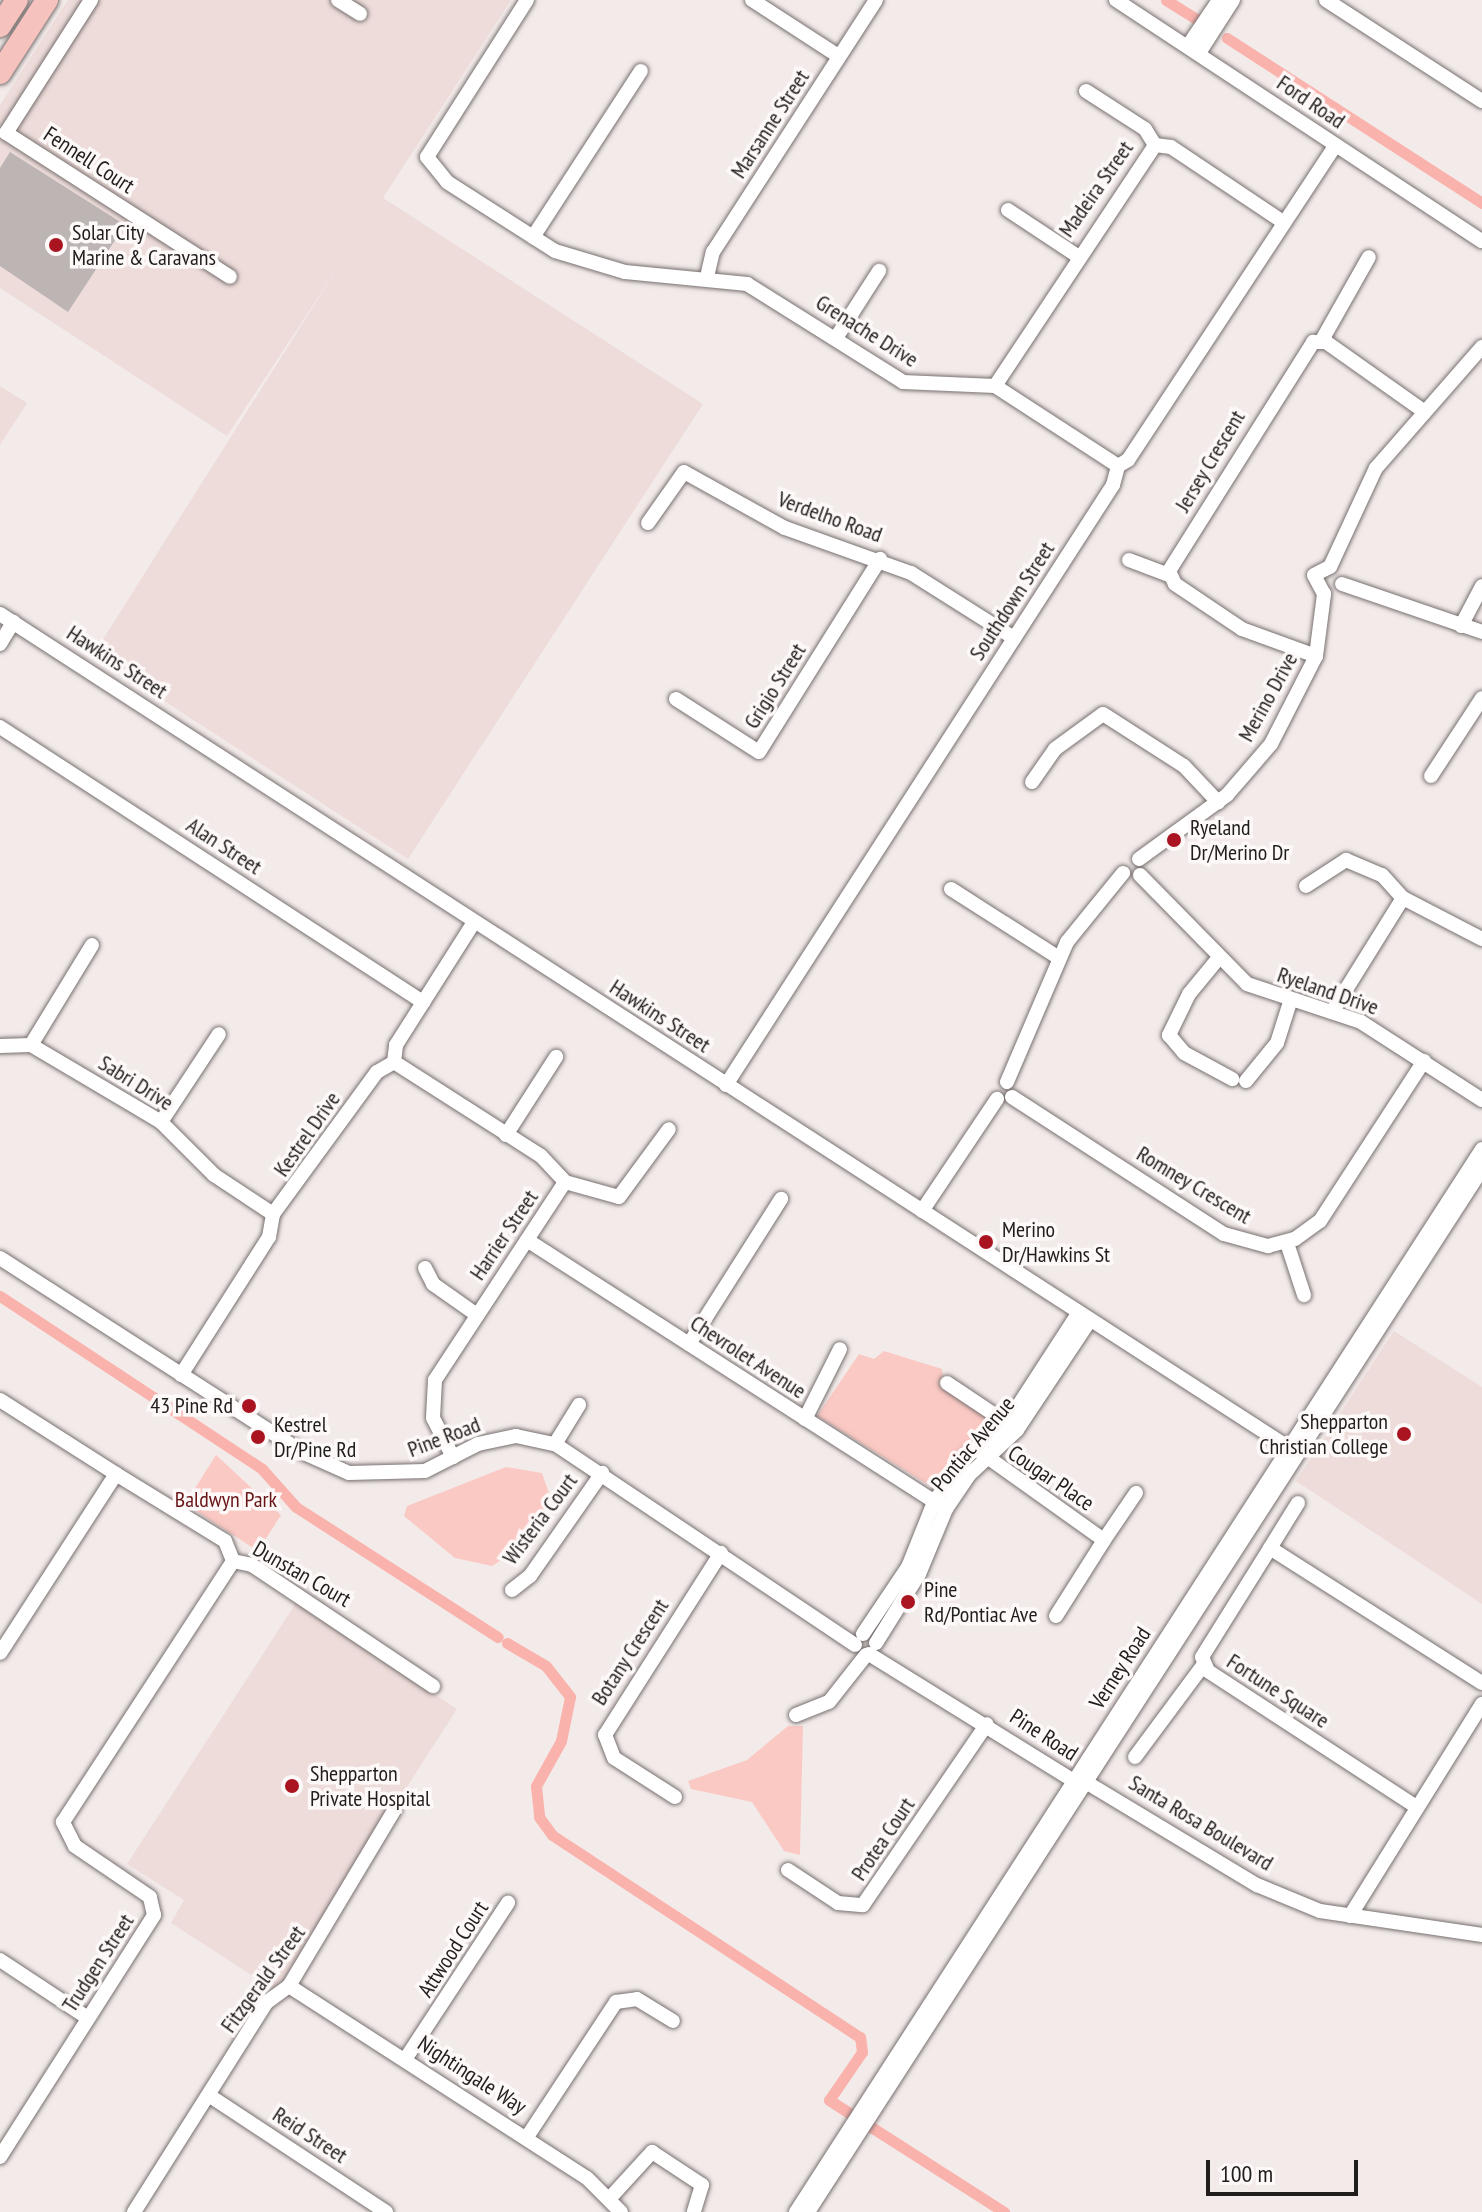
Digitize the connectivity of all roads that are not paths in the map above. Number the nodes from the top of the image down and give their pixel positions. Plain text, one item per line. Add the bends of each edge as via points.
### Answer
1 (17, 0) edge
2 (47, 0) edge
3 (91, 0) edge
4 (338, 0) edge
5 (527, 0) edge
6 (752, 0) edge
7 (876, 0) edge
8 (1116, 0) edge
9 (1219, 0) edge
10 (1233, 0) edge
11 (1326, 0) edge
12 (360, 14) dead end
13 (0, 26) edge
14 (1194, 50) junction
15 (835, 54) junction
16 (641, 71) dead end
17 (0, 73) edge
18 (1086, 91) dead end
19 (1482, 101) edge
20 (3, 133) edge
21 (1155, 145) junction
22 (1335, 146) junction
23 (1008, 210) dead end
24 (1283, 222) junction
25 (533, 237) junction
26 (1482, 241) edge
27 (1076, 255) junction
28 (1369, 257) dead end
29 (879, 271) dead end
30 (230, 277) dead end
31 (707, 277) junction
32 (836, 338) junction
33 (1322, 340) junction
34 (1481, 349) edge
35 (995, 386) junction
36 (1425, 412) junction
37 (1118, 466) junction
38 (648, 523) dead end
39 (880, 559) junction
40 (1129, 560) dead end
41 (1330, 567) junction
42 (1169, 575) junction
43 (1342, 584) junction
44 (1482, 586) edge
45 (1324, 594) junction
46 (0, 614) edge
47 (13, 622) junction
48 (1461, 626) junction
49 (1482, 632) edge
50 (1014, 638) junction
51 (0, 644) edge
52 (1316, 656) junction
53 (1482, 698) edge
54 (676, 699) dead end
55 (0, 727) edge
56 (1431, 776) dead end
57 (1032, 782) dead end
58 (1218, 802) junction
59 (1139, 859) junction
60 (1123, 873) junction
61 (1140, 875) junction
62 (1306, 886) dead end
63 (951, 889) dead end
64 (1403, 898) junction
65 (474, 922) junction
66 (1482, 939) edge
67 (92, 945) dead end
68 (1059, 958) junction
69 (1217, 960) junction
70 (423, 1002) junction
71 (1290, 1002) junction
72 (1332, 1012) junction
73 (219, 1034) dead end
74 (31, 1045) junction
75 (0, 1046) edge
76 (556, 1057) dead end
77 (1424, 1061) junction
78 (394, 1062) junction
79 (726, 1085) junction
80 (1005, 1093) junction
81 (1482, 1100) edge
82 (161, 1122) junction
83 (669, 1129) dead end
84 (506, 1135) junction
85 (1482, 1149) edge
86 (1482, 1169) edge
87 (565, 1182) junction
88 (781, 1199) dead end
89 (922, 1211) junction
90 (273, 1214) junction
91 (527, 1240) junction
92 (1287, 1243) junction
93 (0, 1258) edge
94 (425, 1268) dead end
95 (1304, 1295) dead end
96 (477, 1315) junction
97 (1085, 1316) junction
98 (689, 1344) junction
99 (840, 1349) dead end
100 (181, 1375) junction
101 (947, 1383) dead end
102 (0, 1400) edge
103 (579, 1405) dead end
104 (805, 1419) junction
105 (1012, 1427) junction
106 (555, 1444) junction
107 (1292, 1450) junction
108 (981, 1453) junction
109 (453, 1457) junction
110 (602, 1473) junction
111 (116, 1474) junction
112 (1136, 1493) dead end
113 (1298, 1503) dead end
114 (940, 1506) junction
115 (1104, 1540) junction
116 (1270, 1548) junction
117 (721, 1553) junction
118 (233, 1561) junction
119 (512, 1590) dead end
120 (1056, 1616) dead end
121 (865, 1645) junction
122 (0, 1653) edge
123 (1204, 1664) junction
124 (1482, 1683) edge
125 (433, 1686) dead end
126 (1482, 1704) edge
127 (796, 1715) dead end
128 (987, 1724) junction
129 (1135, 1757) dead end
130 (1081, 1783) junction
131 (675, 1797) dead end
132 (1415, 1806) junction
133 (395, 1809) dead end
134 (788, 1870) dead end
135 (508, 1903) dead end
136 (1350, 1916) junction
137 (1482, 1935) edge
138 (0, 1960) edge
139 (289, 1986) junction
140 (88, 2018) junction
141 (673, 2021) dead end
142 (406, 2058) junction
143 (210, 2096) junction
144 (858, 2127) junction
145 (527, 2137) junction
146 (0, 2157) edge
147 (609, 2199) junction
148 (134, 2212) edge
149 (386, 2212) edge
150 (621, 2212) edge
151 (694, 2212) edge
152 (796, 2212) edge
153 (808, 2212) edge

1 - 13 highway
2 - 17 highway
3 - 20 street
4 - 12 street
5 - 25 street, Grenache Drive via 427,157 447,182
6 - 15 street
7 - 15 street, Marsanne Street
8 - 14 street, Ford Road
9 - 14 street
10 - 14 street
11 - 19 street
14 - 22 street, Ford Road
15 - 31 street, Marsanne Street via 713,252
16 - 25 street
18 - 21 street via 1145,129
20 - 30 street, Fennell Court
21 - 24 street, Madeira Street via 1171,147
21 - 27 street, Madeira Street
22 - 24 street, Southdown Street
22 - 26 street, Ford Road
23 - 27 street
24 - 37 street, Southdown Street via 1137,447
25 - 31 street, Grenache Drive via 625,272
27 - 35 street, Madeira Street
28 - 33 street, Jersey Crescent
29 - 32 street
31 - 32 street, Grenache Drive via 747,284
32 - 35 street, Grenache Drive via 913,386
33 - 36 street
33 - 42 street, Jersey Crescent via 1309,345 1276,395
34 - 36 street
35 - 37 street
36 - 41 street via 1367,483
37 - 50 street, Southdown Street
38 - 39 street, Verdelho Road via 684,472 785,528
39 - 50 street, Verdelho Road
39 - 54 street, Grigio Street via 759,752
40 - 42 street
41 - 43 street
41 - 45 street, Merino Drive via 1314,575
42 - 52 street via 1255,636
43 - 45 street
43 - 48 street
44 - 48 street
45 - 52 street, Merino Drive
46 - 47 street, Hawkins Street
47 - 51 street
47 - 65 street, Hawkins Street
48 - 49 street
50 - 79 street, Southdown Street
52 - 58 street, Merino Drive via 1271,744
53 - 56 street
55 - 70 street, Alan Street
57 - 58 street via 1052,752 1103,714 1184,766
58 - 59 street, Merino Drive
59 - 60 street, Merino Drive via 1124,861
59 - 61 street
60 - 61 street
60 - 68 street
61 - 69 street, Ryeland Drive
62 - 64 street via 1323,870 1355,861
63 - 68 street
64 - 66 street
64 - 72 street
65 - 70 street, Kestrel Drive
65 - 79 street, Hawkins Street
67 - 74 street
68 - 80 street
69 - 71 street, Ryeland Drive via 1247,984
69 - 71 street via 1169,1035 1184,1053 1239,1080 1277,1043
70 - 78 street, Kestrel Drive via 396,1045
71 - 72 street, Ryeland Drive
72 - 77 street, Ryeland Drive
73 - 82 street
74 - 75 street
74 - 82 street, Sabri Drive
76 - 84 street
77 - 81 street, Ryeland Drive
77 - 92 street via 1324,1216
78 - 84 street, Harrier Street
78 - 90 street, Kestrel Drive via 377,1072
79 - 89 street, Hawkins Street
80 - 89 street
80 - 92 street, Romney Crescent via 1224,1234 1246,1243
82 - 90 street, Sabri Drive via 214,1175
83 - 87 street via 619,1197
84 - 87 street, Harrier Street
85 - 107 street, Verney Road
86 - 107 street, Verney Road
87 - 91 street, Harrier Street
88 - 98 street
89 - 97 street, Hawkins Street
90 - 100 street, Kestrel Drive via 269,1237
91 - 96 street, Harrier Street
91 - 98 street, Chevrolet Avenue
92 - 95 street
93 - 100 street, Pine Road
94 - 96 street via 433,1284
96 - 109 street, Harrier Street via 435,1380 432,1398
97 - 105 street, Pontiac Avenue
97 - 107 street, Hawkins Street
98 - 104 street, Chevrolet Avenue
99 - 104 street
100 - 109 street, Pine Road via 302,1452 349,1473 399,1476
101 - 105 street
102 - 111 street, Dunstan Court
103 - 106 street
104 - 114 street, Chevrolet Avenue
105 - 108 street, Pontiac Avenue
106 - 109 street, Pine Road via 516,1436
106 - 110 street, Pine Road
107 - 130 street, Verney Road
108 - 114 street, Pontiac Avenue
108 - 115 street, Cougar Place
110 - 117 street, Pine Road
110 - 119 street, Wisteria Court via 530,1576
111 - 118 street, Dunstan Court via 225,1541
111 - 122 street
112 - 115 street, Cougar Place
113 - 116 street, Fortune Square
114 - 121 street, Pontiac Avenue via 919,1574
115 - 120 street, Cougar Place
116 - 123 street, Fortune Square
116 - 124 street
117 - 121 street, Pine Road
117 - 131 street, Botany Crescent via 605,1735 614,1758
118 - 125 street, Dunstan Court via 252,1565
118 - 140 street, Trudgen Street via 63,1822 69,1841 154,1906 152,1922
121 - 127 street, Pontiac Avenue via 829,1702
121 - 128 street, Pine Road
123 - 129 street
123 - 132 street, Fortune Square
126 - 132 street
128 - 130 street, Pine Road
128 - 134 street, Protea Court via 863,1905 838,1903
130 - 136 street, Santa Rosa Boulevard via 1257,1885
130 - 144 street, Verney Road
132 - 136 street
133 - 139 street, Fitzgerald Street
135 - 142 street, Attwood Court
136 - 137 street, Santa Rosa Boulevard
138 - 140 street
139 - 142 street, Nightingale Way
139 - 143 street, Fitzgerald Street via 267,2002
140 - 146 street, Trudgen Street
141 - 145 street via 637,1999 616,2002
142 - 145 street, Nightingale Way
143 - 148 street, Fitzgerald Street
143 - 149 street, Reid Street
144 - 152 street, Verney Road
144 - 153 street, Verney Road
145 - 147 street, Nightingale Way
147 - 150 street, Nightingale Way
147 - 151 street via 641,2156 655,2152 704,2187

